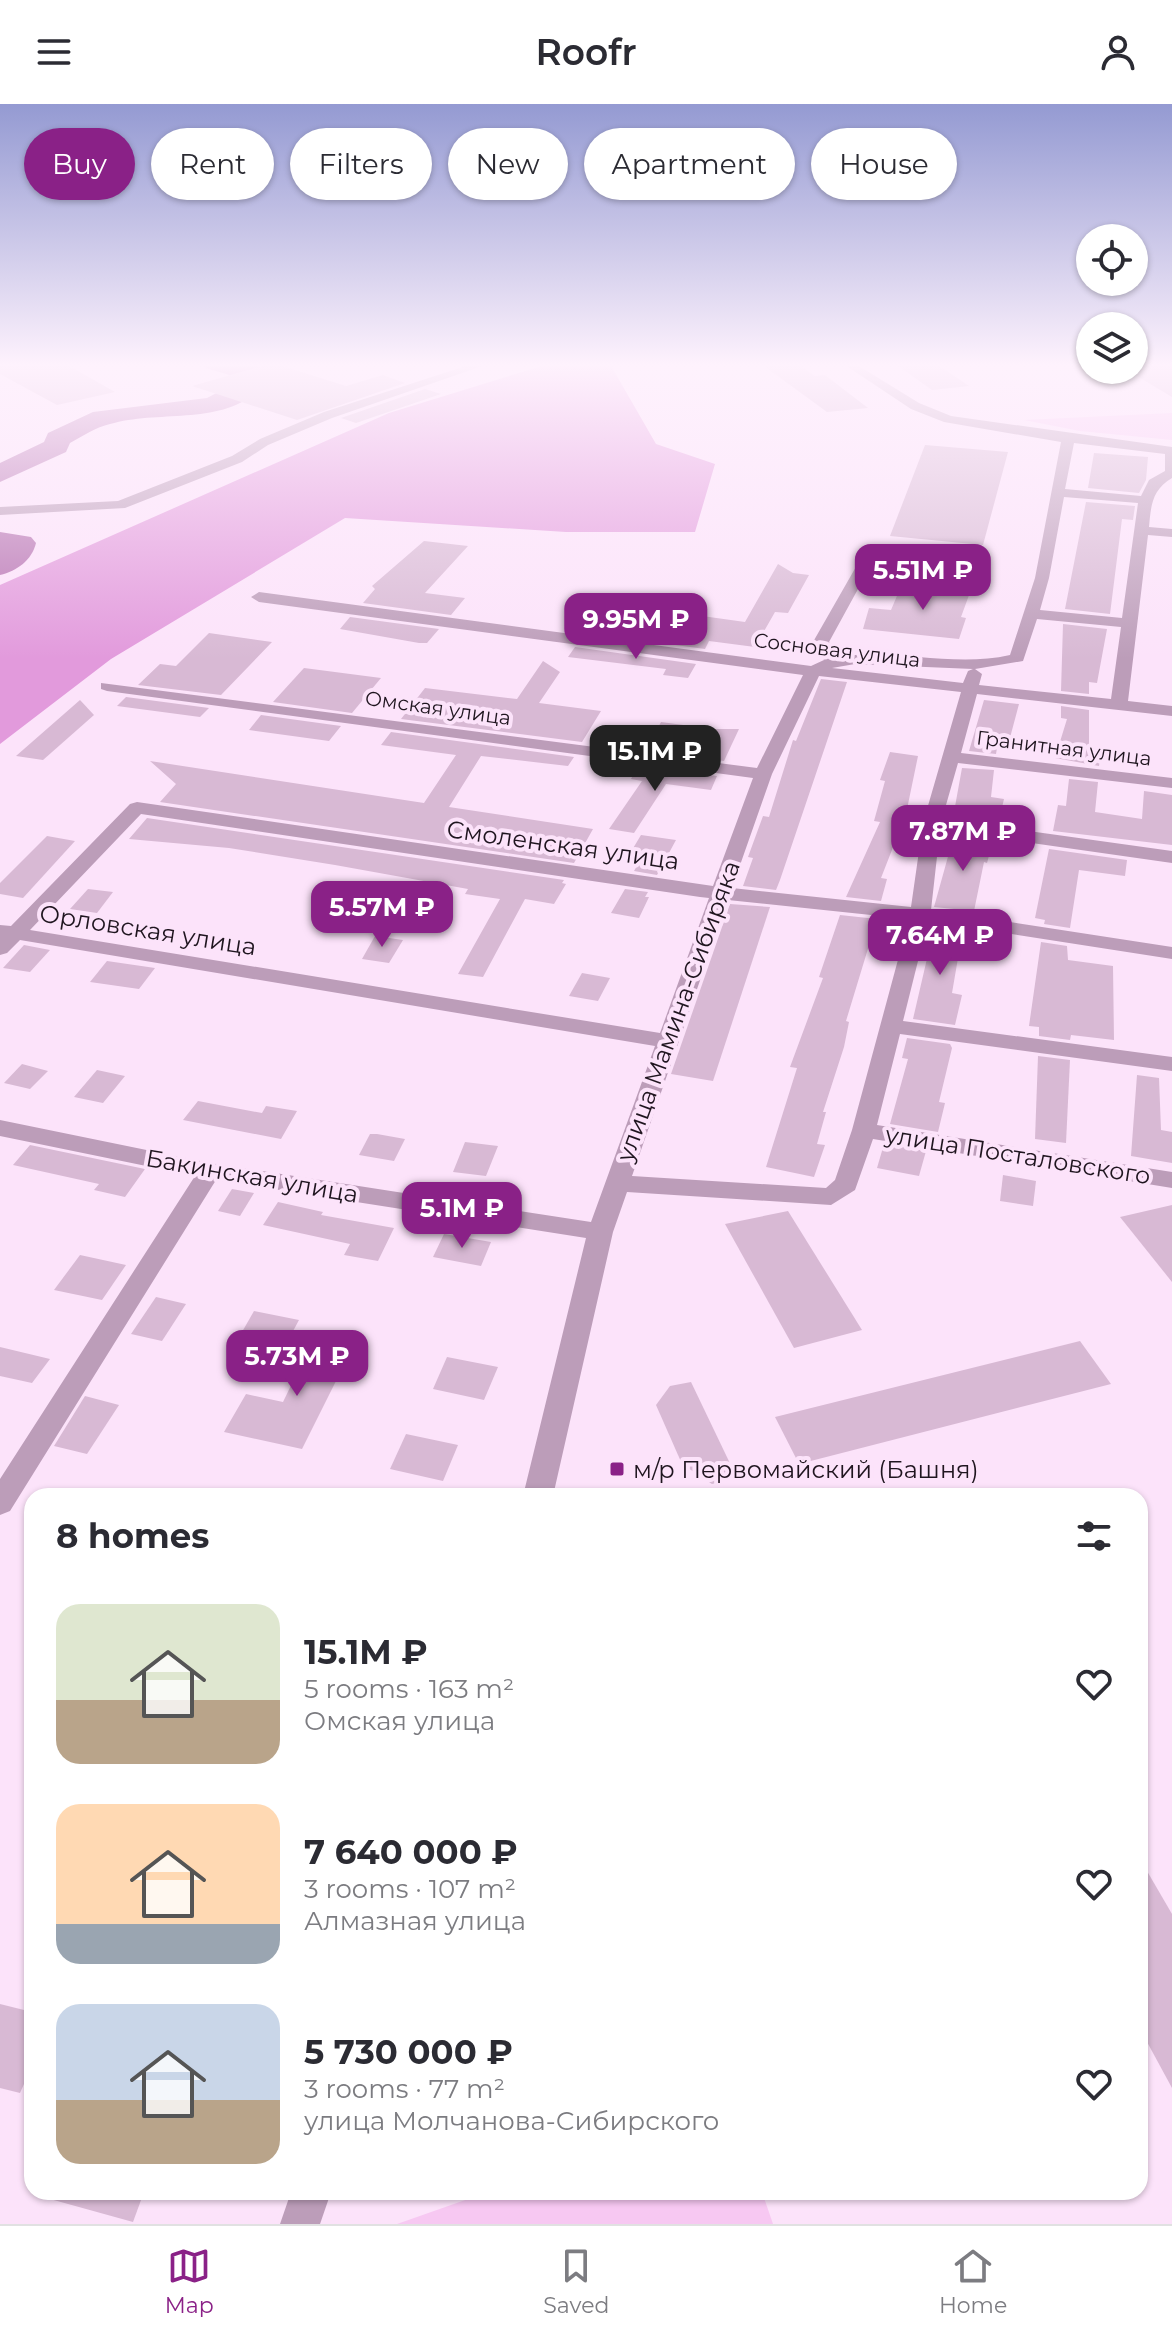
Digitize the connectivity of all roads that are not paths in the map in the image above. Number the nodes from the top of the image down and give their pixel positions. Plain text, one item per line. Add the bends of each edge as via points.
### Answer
1 (230, 462) edge
2 (1064, 462) edge
3 (1172, 462) edge
4 (1165, 480) edge
5 (1058, 492) junction
6 (1145, 500) junction
7 (0, 511) edge
8 (1141, 530) junction
9 (1172, 533) edge
10 (868, 558) dead end
11 (259, 597) dead end
12 (1031, 614) junction
13 (1129, 623) junction
14 (822, 666) junction
15 (972, 678) junction
16 (107, 686) dead end
17 (1119, 705) junction
18 (1172, 711) edge
19 (951, 757) junction
20 (763, 774) junction
21 (1172, 783) edge
22 (932, 823) junction
23 (1172, 857) edge
24 (720, 894) junction
25 (920, 914) junction
26 (5, 938) edge
27 (1172, 953) edge
28 (891, 1026) junction
29 (666, 1041) junction
30 (1172, 1064) edge
31 (0, 1128) edge
32 (864, 1130) junction
33 (210, 1171) junction
34 (1172, 1180) edge
35 (616, 1183) junction
36 (600, 1232) junction
37 (540, 1488) edge
38 (0, 1503) edge
39 (308, 2200) edge
40 (300, 2224) edge

1 - 7 street via 120,505
2 - 5 street
3 - 4 street
4 - 6 street
5 - 6 street
5 - 12 street
6 - 8 street
8 - 9 street
8 - 13 street
10 - 14 street, улица Мамина-Сибиряка via 821,642
11 - 14 street, Сосновая улица
12 - 13 street
12 - 15 street via 1017,658
13 - 17 street
14 - 15 street, Сосновая улица
14 - 20 street, улица Мамина-Сибиряка
15 - 17 street
15 - 19 street
16 - 20 street, Омская улица
17 - 18 street
19 - 21 street, Гранитная улица
19 - 22 street
20 - 24 street, улица Мамина-Сибиряка
22 - 23 street
22 - 25 street
24 - 25 street, Смоленская улица
24 - 26 street, Смоленская улица via 137,808
24 - 29 street, улица Мамина-Сибиряка
25 - 27 street, Смоленская улица
25 - 28 street
26 - 29 street, Орловская улица
28 - 30 street
28 - 32 street
29 - 35 street, улица Мамина-Сибиряка
31 - 33 street, Бакинская улица
32 - 34 street, улица Посталовского
32 - 35 street via 846,1184 831,1197
33 - 36 street, Бакинская улица
33 - 38 street
35 - 36 street, улица Мамина-Сибиряка
36 - 37 street, улица Мамина-Сибиряка
39 - 40 street

